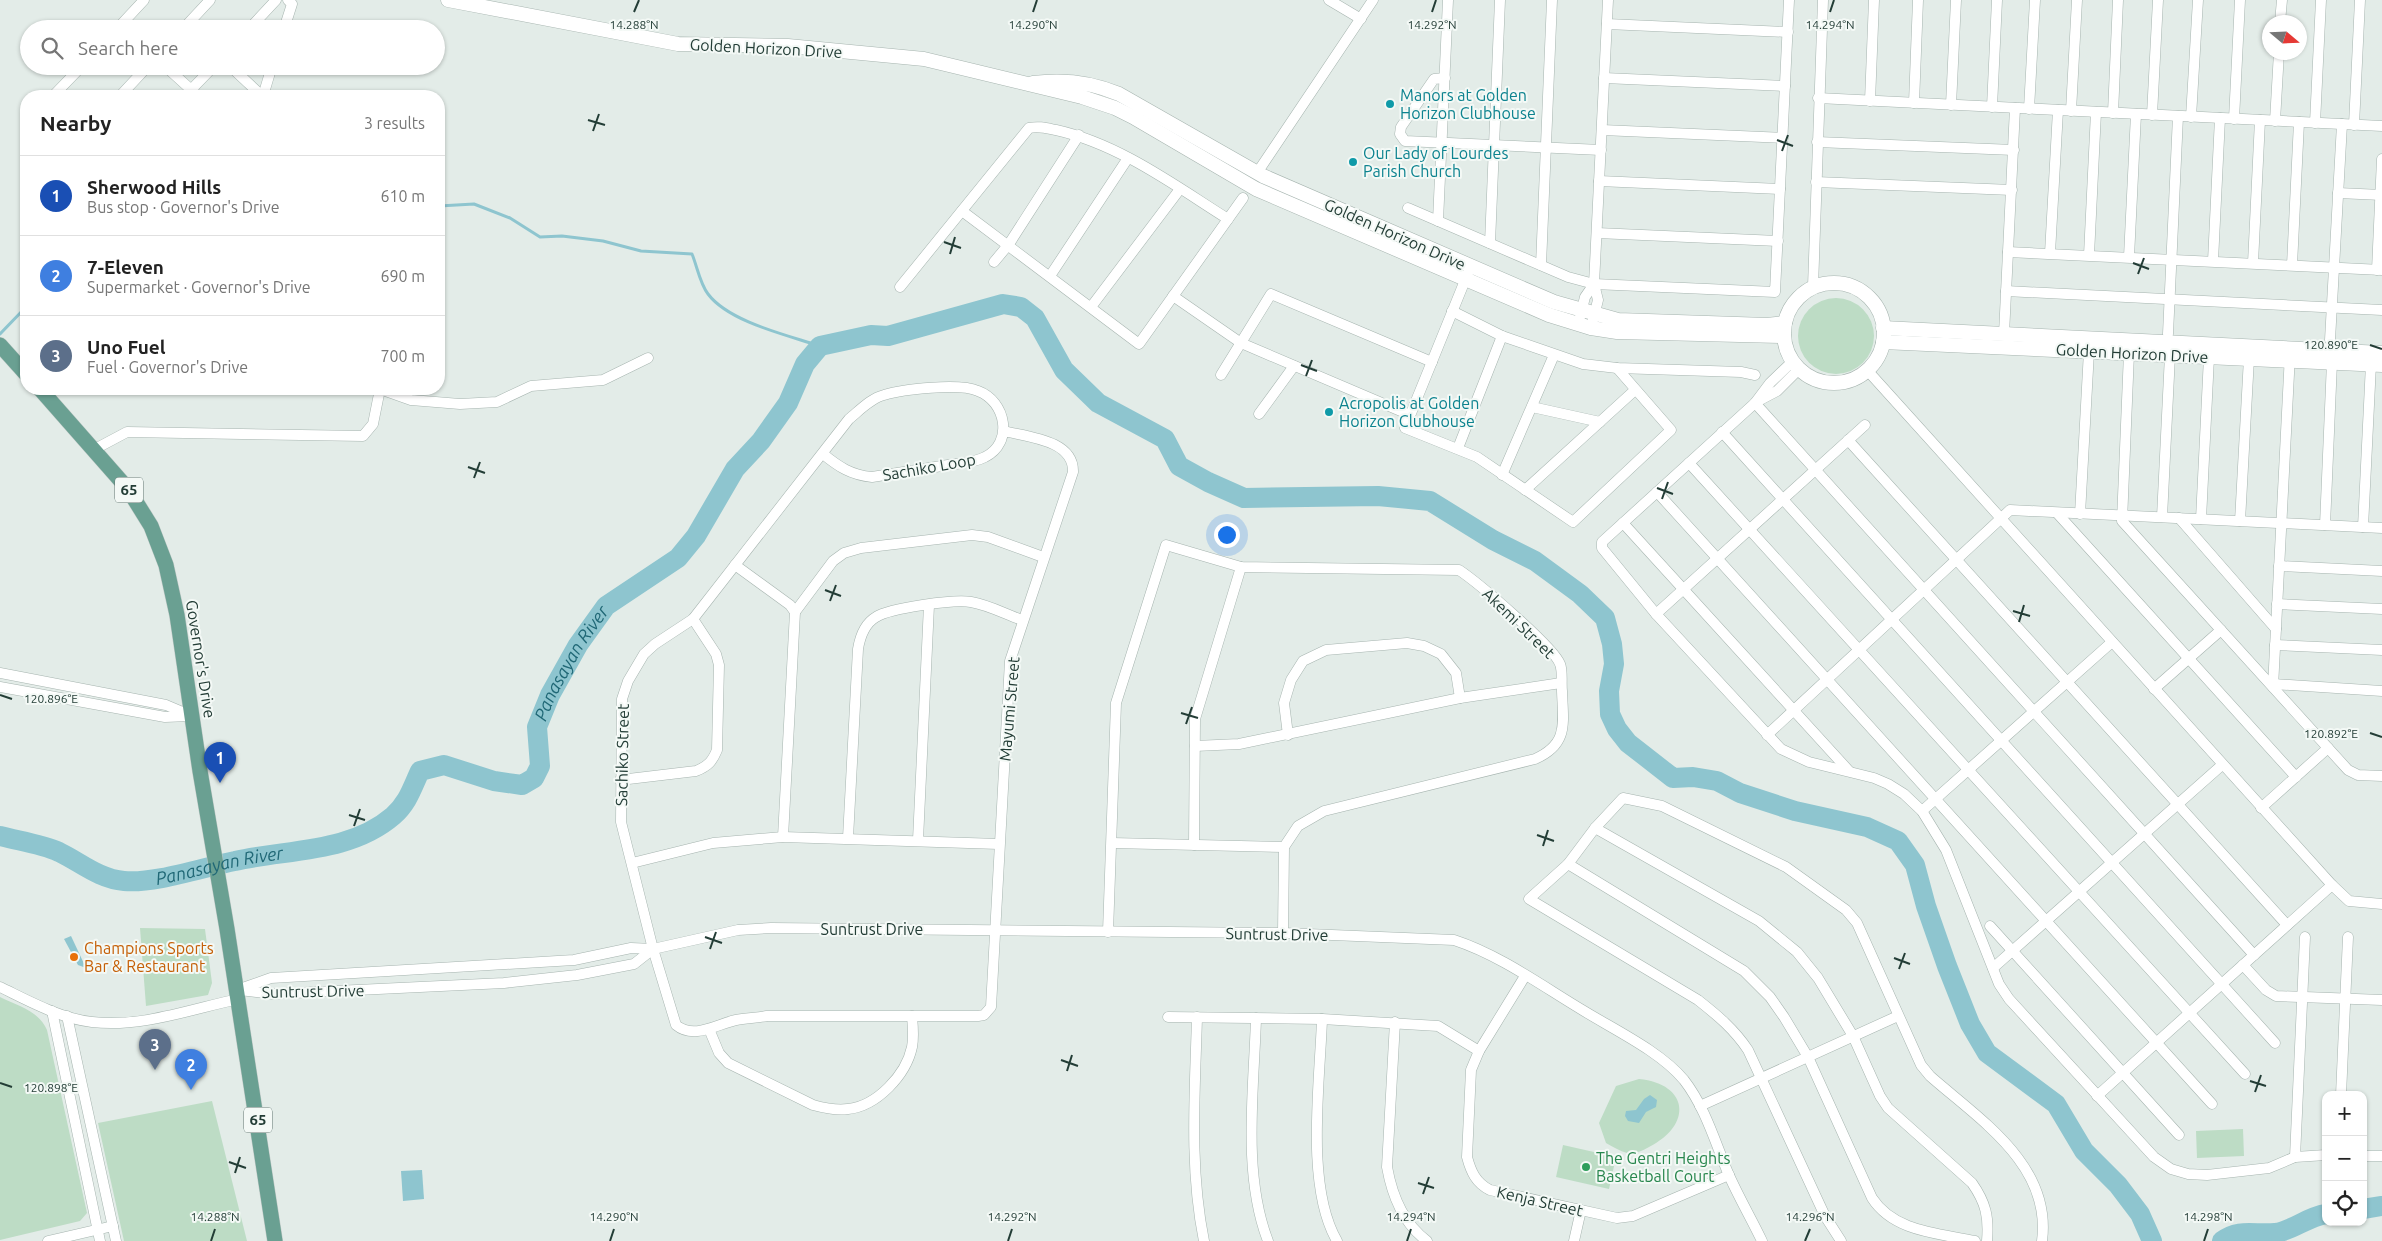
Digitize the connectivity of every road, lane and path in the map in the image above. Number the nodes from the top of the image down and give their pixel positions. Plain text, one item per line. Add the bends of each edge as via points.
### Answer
1 (144, 0) edge
2 (210, 0) edge
3 (276, 0) edge
4 (288, 0) edge
5 (448, 0) edge
6 (1329, 0) edge
7 (1373, 0) edge
8 (1448, 0) edge
9 (1500, 0) edge
10 (1552, 0) edge
11 (1608, 0) edge
12 (1789, 0) edge
13 (1823, 0) edge
14 (1874, 0) edge
15 (1918, 0) edge
16 (1956, 0) edge
17 (1997, 0) edge
18 (2035, 0) edge
19 (2077, 0) edge
20 (2118, 0) edge
21 (2158, 0) edge
22 (2198, 0) edge
23 (2240, 0) edge
24 (2282, 0) edge
25 (2321, 0) edge
26 (2360, 0) edge
27 (2281, 15) edge
28 (1360, 19) junction
29 (127, 20) edge
30 (191, 20) edge
31 (257, 20) edge
32 (287, 20) edge
33 (1607, 24) junction
34 (1788, 32) junction
35 (2279, 60) edge
36 (73, 75) edge
37 (140, 75) edge
38 (174, 75) edge
39 (207, 75) edge
40 (240, 75) edge
41 (269, 75) edge
42 (1445, 78) junction
43 (1604, 78) junction
44 (1024, 84) junction
45 (1785, 86) junction
46 (59, 90) edge
47 (126, 90) edge
48 (188, 90) edge
49 (195, 90) edge
50 (256, 90) edge
51 (264, 90) edge
52 (1818, 98) junction
53 (1870, 101) junction
54 (1914, 103) junction
55 (1951, 105) junction
56 (1992, 107) junction
57 (2015, 108) junction
58 (2029, 109) junction
59 (2058, 110) junction
60 (2071, 111) junction
61 (2096, 112) junction
62 (2113, 113) junction
63 (2136, 114) junction
64 (2152, 115) junction
65 (2178, 116) junction
66 (2191, 117) junction
67 (2220, 118) junction
68 (2234, 119) junction
69 (2260, 120) junction
70 (2275, 121) junction
71 (2299, 122) junction
72 (2314, 123) junction
73 (2342, 124) junction
74 (2354, 125) junction
75 (2382, 126) edge
76 (1602, 130) junction
77 (1079, 135) junction
78 (1783, 138) junction
79 (1442, 142) junction
80 (1817, 142) junction
81 (1494, 145) junction
82 (1546, 148) junction
83 (1601, 150) junction
84 (2014, 150) junction
85 (1128, 158) junction
86 (2382, 160) edge
87 (1257, 173) junction
88 (1599, 181) junction
89 (1816, 182) junction
90 (1180, 189) junction
91 (1780, 189) junction
92 (2012, 190) junction
93 (2338, 193) junction
94 (2381, 195) edge
95 (1243, 198) dead end
96 (1408, 208) dead end
97 (962, 211) junction
98 (1228, 219) junction
99 (1438, 221) junction
100 (1597, 233) junction
101 (1778, 241) junction
102 (1490, 243) junction
103 (1009, 244) junction
104 (2008, 252) junction
105 (2050, 253) junction
106 (2089, 255) junction
107 (2128, 257) junction
108 (2172, 259) junction
109 (2213, 261) junction
110 (994, 262) dead end
111 (2253, 263) junction
112 (1541, 265) junction
113 (2292, 265) junction
114 (2334, 268) junction
115 (2380, 270) edge
116 (1468, 274) junction
117 (1050, 276) junction
118 (1594, 284) junction
119 (900, 287) dead end
120 (1813, 287) junction
121 (2006, 291) junction
122 (1173, 296) junction
123 (2170, 298) junction
124 (1091, 307) junction
125 (2332, 307) junction
126 (2382, 310) edge
127 (1452, 311) junction
128 (1586, 320) junction
129 (1785, 329) junction
130 (2004, 334) junction
131 (2168, 334) dead end
132 (1883, 335) junction
133 (1502, 336) junction
134 (2330, 340) dead end
135 (1240, 343) junction
136 (0, 345) edge
137 (2089, 351) junction
138 (2382, 352) edge
139 (2130, 353) junction
140 (2290, 354) junction
141 (1554, 355) junction
142 (2170, 355) junction
143 (2209, 357) junction
144 (648, 358) dead end
145 (2249, 358) junction
146 (1432, 362) junction
147 (2332, 362) junction
148 (1796, 365) junction
149 (2376, 365) edge
150 (1294, 366) junction
151 (20, 368) edge
152 (1617, 368) junction
153 (1867, 370) junction
154 (1221, 375) dead end
155 (1755, 375) dead end
156 (1635, 390) junction
157 (46, 395) edge
158 (379, 395) edge
159 (397, 395) edge
160 (1755, 403) junction
161 (1532, 407) junction
162 (1259, 414) dead end
163 (1410, 415) junction
164 (1600, 422) junction
165 (1865, 425) dead end
166 (1004, 431) junction
167 (1722, 432) junction
168 (1848, 440) junction
169 (1458, 448) junction
170 (95, 449) junction
171 (822, 454) junction
172 (1689, 463) junction
173 (1815, 470) junction
174 (1502, 474) junction
175 (1525, 490) junction
176 (1657, 492) junction
177 (1782, 500) junction
178 (2057, 513) junction
179 (2080, 514) junction
180 (2123, 515) junction
181 (2162, 517) junction
182 (2179, 518) junction
183 (2001, 519) junction
184 (2201, 519) junction
185 (2240, 521) junction
186 (1623, 523) junction
187 (2281, 524) junction
188 (2325, 525) junction
189 (2363, 527) junction
190 (2382, 528) edge
191 (1749, 530) junction
192 (1043, 557) junction
193 (1717, 559) junction
194 (1956, 560) junction
195 (735, 565) junction
196 (2279, 566) junction
197 (1241, 567) junction
198 (2382, 571) edge
199 (1684, 589) junction
200 (1924, 590) junction
201 (2277, 604) junction
202 (929, 605) junction
203 (2382, 609) edge
204 (795, 612) junction
205 (1656, 614) junction
206 (693, 619) junction
207 (1022, 620) junction
208 (1891, 620) junction
209 (2276, 629) junction
210 (2220, 630) junction
211 (2112, 642) junction
212 (2275, 645) junction
213 (1859, 650) junction
214 (2382, 650) edge
215 (2189, 658) junction
216 (0, 673) edge
217 (1826, 680) junction
218 (2067, 682) junction
219 (1561, 683) junction
220 (2273, 685) junction
221 (0, 687) edge
222 (2154, 689) junction
223 (2382, 691) edge
224 (1460, 698) junction
225 (1794, 710) junction
226 (2034, 712) junction
227 (192, 716) junction
228 (1288, 735) junction
229 (1767, 735) junction
230 (2001, 741) junction
231 (1195, 746) junction
232 (2328, 748) junction
233 (2222, 765) junction
234 (1849, 771) junction
235 (1968, 771) junction
236 (2382, 776) edge
237 (2296, 777) junction
238 (620, 780) junction
239 (1935, 800) junction
240 (2177, 804) junction
241 (2261, 808) junction
242 (1922, 811) junction
243 (1595, 828) junction
244 (2144, 834) junction
245 (783, 837) junction
246 (848, 838) junction
247 (918, 840) junction
248 (1112, 843) junction
249 (999, 844) junction
250 (1194, 845) junction
251 (1284, 847) junction
252 (632, 863) junction
253 (2111, 863) junction
254 (1568, 864) junction
255 (2332, 885) junction
256 (2078, 893) junction
257 (2382, 904) edge
258 (2045, 922) junction
259 (2287, 925) junction
260 (1990, 926) dead end
261 (995, 930) junction
262 (1108, 932) junction
263 (1283, 933) junction
264 (2306, 937) dead end
265 (2348, 937) dead end
266 (653, 949) junction
267 (2012, 951) junction
268 (2254, 955) junction
269 (2243, 964) junction
270 (1993, 968) junction
271 (1525, 976) junction
272 (2222, 984) junction
273 (0, 987) edge
274 (238, 994) junction
275 (2302, 997) junction
276 (2346, 999) junction
277 (2382, 1000) edge
278 (52, 1011) junction
279 (2188, 1014) junction
280 (67, 1016) junction
281 (912, 1016) junction
282 (1898, 1016) junction
283 (1168, 1017) dead end
284 (1197, 1017) junction
285 (1256, 1018) junction
286 (1322, 1019) junction
287 (1395, 1022) junction
288 (709, 1029) junction
289 (1853, 1036) junction
290 (2275, 1043) dead end
291 (2155, 1044) junction
292 (1479, 1051) junction
293 (1808, 1057) junction
294 (2122, 1074) junction
295 (2245, 1074) dead end
296 (1762, 1078) junction
297 (2341, 1091) edge
298 (2097, 1096) junction
299 (2212, 1104) dead end
300 (1700, 1106) junction
301 (2180, 1134) dead end
302 (2322, 1155) edge
303 (2367, 1156) edge
304 (2382, 1156) edge
305 (2295, 1157) junction
306 (1729, 1175) junction
307 (1581, 1210) junction
308 (113, 1226) junction
309 (98, 1229) junction
310 (48, 1241) edge
311 (100, 1241) edge
312 (116, 1241) edge
313 (275, 1241) edge
314 (1204, 1241) edge
315 (1268, 1241) edge
316 (1337, 1241) edge
317 (1427, 1241) edge
318 (1574, 1241) edge
319 (1762, 1241) edge
320 (1841, 1241) edge
321 (1975, 1241) edge
322 (1987, 1241) edge
323 (2042, 1241) edge

1 - 29 street
2 - 30 street
3 - 31 street
4 - 32 street via 292,4
5 - 44 street, Golden Horizon Drive via 678,44 788,46 924,59
6 - 28 street
7 - 28 street
8 - 42 street
9 - 81 street
10 - 82 street
11 - 33 street
12 - 34 street
13 - 52 street
14 - 53 street
15 - 54 street
16 - 55 street
17 - 56 street
18 - 58 street
19 - 60 street
20 - 62 street
21 - 64 street
22 - 66 street
23 - 68 street
24 - 27 street
25 - 72 street
26 - 74 street
28 - 87 street
33 - 34 street
33 - 43 street
34 - 45 street
35 - 70 street
36 - 46 street
37 - 47 street
38 - 48 street
39 - 49 street
40 - 50 street
41 - 51 street
42 - 79 street
42 - 79 street via 1434,79 1401,127 1400,134 1404,141
43 - 45 street
43 - 76 street
44 - 87 street, Golden Horizon Drive via 1058,80 1106,88
44 - 116 street, Golden Horizon Drive via 1115,108 1256,189
45 - 78 street
52 - 53 street
52 - 80 street
53 - 54 street
54 - 55 street
55 - 56 street
56 - 57 street
57 - 58 street
57 - 84 street
58 - 59 street
59 - 60 street
59 - 105 street
60 - 61 street
61 - 62 street
61 - 106 street
62 - 63 street
63 - 64 street
63 - 107 street
64 - 65 street
65 - 66 street
65 - 108 street
66 - 67 street
67 - 68 street
67 - 109 street
68 - 69 street
69 - 70 street
69 - 111 street
70 - 71 street
71 - 72 street
71 - 113 street
72 - 73 street
73 - 74 street
73 - 93 street
74 - 75 street
76 - 78 street
76 - 83 street
77 - 85 street
77 - 97 street via 1037,126 1029,128
77 - 103 street
78 - 91 street
79 - 81 street
79 - 99 street
80 - 84 street
80 - 89 street
81 - 82 street
81 - 102 street
82 - 83 street
82 - 112 street
83 - 88 street
84 - 92 street
85 - 90 street
85 - 117 street
86 - 94 street
87 - 116 street, Golden Horizon Drive
88 - 91 street
88 - 100 street
89 - 92 street
89 - 120 street
90 - 98 street
90 - 124 street
91 - 101 street
92 - 104 street
93 - 94 street
93 - 114 street
94 - 115 street
95 - 98 street
96 - 99 street
97 - 103 street
97 - 119 street
98 - 122 street
99 - 102 street
100 - 101 street
100 - 118 street
101 - 118 street via 1775,292
102 - 112 street
103 - 110 street
103 - 117 street
104 - 105 street
104 - 121 street
105 - 106 street
106 - 107 street
107 - 108 street
108 - 109 street
108 - 123 street
109 - 111 street
111 - 113 street
112 - 118 street
113 - 114 street
114 - 115 street
114 - 125 street
116 - 127 street
116 - 128 street, Golden Horizon Drive via 1554,302
117 - 124 street
118 - 128 street via 1598,300
120 - 129 street via 1792,306
120 - 132 street via 1841,283 1859,290 1873,302 1882,319
121 - 123 street
121 - 130 street
122 - 124 street via 1139,344
122 - 135 street
123 - 125 street
123 - 131 street
125 - 126 street
125 - 134 street
127 - 133 street
127 - 146 street
128 - 129 street, Golden Horizon Drive via 1646,334
129 - 148 street
130 - 132 street, Golden Horizon Drive
130 - 140 street, Golden Horizon Drive
132 - 137 street, Golden Horizon Drive
132 - 153 street via 1877,357
133 - 141 street
133 - 169 street
135 - 146 street via 1272,294
135 - 150 street
135 - 154 street
136 - 151 main road
137 - 139 street, Golden Horizon Drive
137 - 179 street
138 - 140 street, Golden Horizon Drive
139 - 142 street, Golden Horizon Drive
139 - 180 street
140 - 145 street, Golden Horizon Drive
140 - 147 street, Golden Horizon Drive
140 - 187 street
141 - 152 street via 1583,364
141 - 161 street
142 - 143 street, Golden Horizon Drive
142 - 181 street
143 - 145 street, Golden Horizon Drive
143 - 184 street
144 - 159 street via 602,380 531,386 497,402 460,404 411,400
145 - 185 street
146 - 163 street
147 - 149 street, Golden Horizon Drive
147 - 188 street
148 - 153 street via 1813,379 1837,383 1853,379
148 - 160 street via 1770,383
149 - 189 street
150 - 162 street
150 - 163 street
152 - 155 street
152 - 156 street
153 - 183 street
156 - 164 street
156 - 175 street via 1671,430 1572,522
157 - 170 main road, Governor's Drive / 65
158 - 170 street via 374,424 363,436 127,432
160 - 167 street
160 - 173 street
161 - 164 street
161 - 174 street
163 - 169 street via 1406,428
164 - 175 street
165 - 168 street
166 - 171 street, Sachiko Loop via 994,450 979,460 872,477 857,476 841,469
166 - 171 street via 1001,415 980,391 939,388 901,392 882,395 867,404 850,419
166 - 192 street, Mayumi Street via 1061,448 1073,463 1073,472
167 - 172 street
167 - 177 street
168 - 173 street
168 - 194 street
169 - 174 street
170 - 227 main road, Governor's Drive / 65 via 137,501 162,551 177,615
171 - 195 street, Sachiko Street
172 - 176 street
172 - 191 street
173 - 177 street
173 - 200 street
174 - 175 street
176 - 186 street
176 - 193 street
177 - 191 street
177 - 208 street
178 - 179 street
178 - 183 street via 2010,510
178 - 215 street
179 - 180 street
180 - 181 street
180 - 210 street via 2122,521
181 - 182 street
182 - 184 street
182 - 209 street
183 - 194 street
183 - 211 street
184 - 185 street
185 - 187 street
186 - 199 street
186 - 205 street via 1602,542 1602,548
187 - 188 street
187 - 196 street
188 - 189 street
189 - 190 street
191 - 193 street
191 - 213 street
192 - 204 street via 972,535 861,548 844,553 833,561
192 - 207 street, Mayumi Street
193 - 199 street
193 - 217 street
194 - 200 street
194 - 218 street
195 - 204 street via 790,604
195 - 206 street, Sachiko Street
196 - 198 street
196 - 201 street
197 - 219 street, Akemi Street via 1273,570 1459,570 1476,581 1549,650 1560,664
197 - 231 street via 1195,719
197 - 248 street, Akemi Street via 1166,545 1116,703
199 - 205 street
199 - 225 street
200 - 208 street
200 - 226 street
201 - 203 street
201 - 209 street
202 - 207 street via 970,602
202 - 246 street via 891,610 876,617 860,637
202 - 247 street
204 - 245 street
205 - 229 street
206 - 238 street, Sachiko Street via 644,654 628,681 622,699
206 - 238 street via 716,654 719,665 717,750 713,760 696,771
207 - 249 street, Mayumi Street via 1010,661
208 - 213 street
208 - 230 street
209 - 212 street
210 - 215 street
210 - 220 street
211 - 218 street
211 - 222 street
212 - 214 street
212 - 220 street
213 - 217 street
213 - 235 street
215 - 222 street
215 - 237 street
216 - 227 street via 166,705
217 - 225 street
217 - 239 street
218 - 226 street
218 - 240 street
219 - 224 street
219 - 251 street, Akemi Street via 1563,724 1560,738 1549,753 1324,811 1298,826
220 - 223 street
220 - 232 street
221 - 227 street via 165,717
222 - 233 street
224 - 228 street
224 - 228 street via 1456,673 1441,654 1424,646 1407,643 1326,650 1304,661 1291,680 1284,703
225 - 229 street
225 - 234 street
226 - 230 street
226 - 244 street
227 - 274 main road, Governor's Drive / 65
228 - 231 street via 1240,744
229 - 234 street via 1792,756
230 - 235 street
230 - 253 street
231 - 250 street
232 - 236 street via 2352,773
232 - 237 street
233 - 240 street
233 - 241 street
234 - 242 street via 1888,784
235 - 239 street
235 - 256 street
237 - 241 street
238 - 252 street, Sachiko Street via 621,822
239 - 242 street
239 - 258 street
240 - 244 street
240 - 259 street
241 - 255 street
242 - 270 street via 1946,850
243 - 254 street
243 - 282 street via 1623,798 1662,806 1786,868 1846,910 1857,923
243 - 289 street via 1759,921 1779,936 1808,964
244 - 253 street
244 - 268 street
245 - 246 street
245 - 252 street via 713,843
246 - 247 street
247 - 249 street
248 - 250 street
248 - 262 street
249 - 261 street, Mayumi Street
250 - 251 street
251 - 263 street
252 - 266 street, Sachiko Street
253 - 256 street
253 - 272 street
254 - 293 street via 1744,971 1775,1004
254 - 296 street via 1529,899 1698,1000 1719,1016 1737,1034
255 - 257 street via 2349,901
255 - 259 street
256 - 258 street
256 - 279 street
258 - 267 street
258 - 291 street
259 - 268 street
260 - 267 street
261 - 262 street, Suntrust Drive
261 - 266 street, Suntrust Drive via 762,928 704,936
261 - 281 street, Mayumi Street via 993,1002 988,1012 978,1016
262 - 263 street, Suntrust Drive
263 - 271 street, Suntrust Drive via 1454,940 1478,949
264 - 275 street
265 - 276 street
266 - 274 street, Suntrust Drive via 631,948 574,960 271,978
266 - 274 street, Suntrust Drive via 634,964 504,983
266 - 288 street, Sachiko Street via 676,1025 692,1032
267 - 270 street
267 - 294 street
268 - 269 street
269 - 272 street
269 - 275 street via 2271,993
270 - 298 street via 2009,999
271 - 292 street, Kenja Street
271 - 300 street, Suntrust Drive via 1662,1060 1684,1080
272 - 279 street
272 - 290 street
273 - 278 street
274 - 280 street via 138,1020 92,1022
274 - 313 main road, Governor's Drive / 65
275 - 276 street
275 - 305 street
276 - 277 street
276 - 297 street
278 - 280 street
278 - 309 street
279 - 291 street
279 - 295 street
280 - 308 street
281 - 288 street via 767,1016 736,1020
281 - 288 street via 912,1048 904,1067 885,1090 865,1104 848,1109 813,1105 728,1063 719,1053
282 - 289 street
282 - 323 street via 1926,1070 2010,1148 2030,1174 2038,1193
283 - 284 street
284 - 285 street
284 - 314 street via 1193,1166
285 - 286 street
285 - 315 street via 1252,1174 1259,1218
286 - 287 street
286 - 316 street via 1317,1137 1319,1181 1331,1230
287 - 292 street via 1438,1026
287 - 317 street via 1387,1168 1399,1206
289 - 293 street
289 - 322 street via 1888,1108 1972,1183 1980,1194 1989,1218
291 - 294 street
291 - 299 street
292 - 307 street, Kenja Street via 1469,1085 1467,1157 1476,1180 1490,1190
293 - 296 street
293 - 321 street via 1879,1209 1905,1226
294 - 298 street
294 - 301 street
296 - 300 street
296 - 320 street via 1825,1216
298 - 305 street via 2154,1157 2171,1169 2207,1175 2240,1172 2269,1168
300 - 306 street, Suntrust Drive
302 - 305 street
303 - 304 street
306 - 307 street, Kenja Street via 1633,1216 1617,1218
306 - 319 street, Suntrust Drive
307 - 318 street
308 - 309 street
308 - 312 street
309 - 310 street
309 - 311 street

